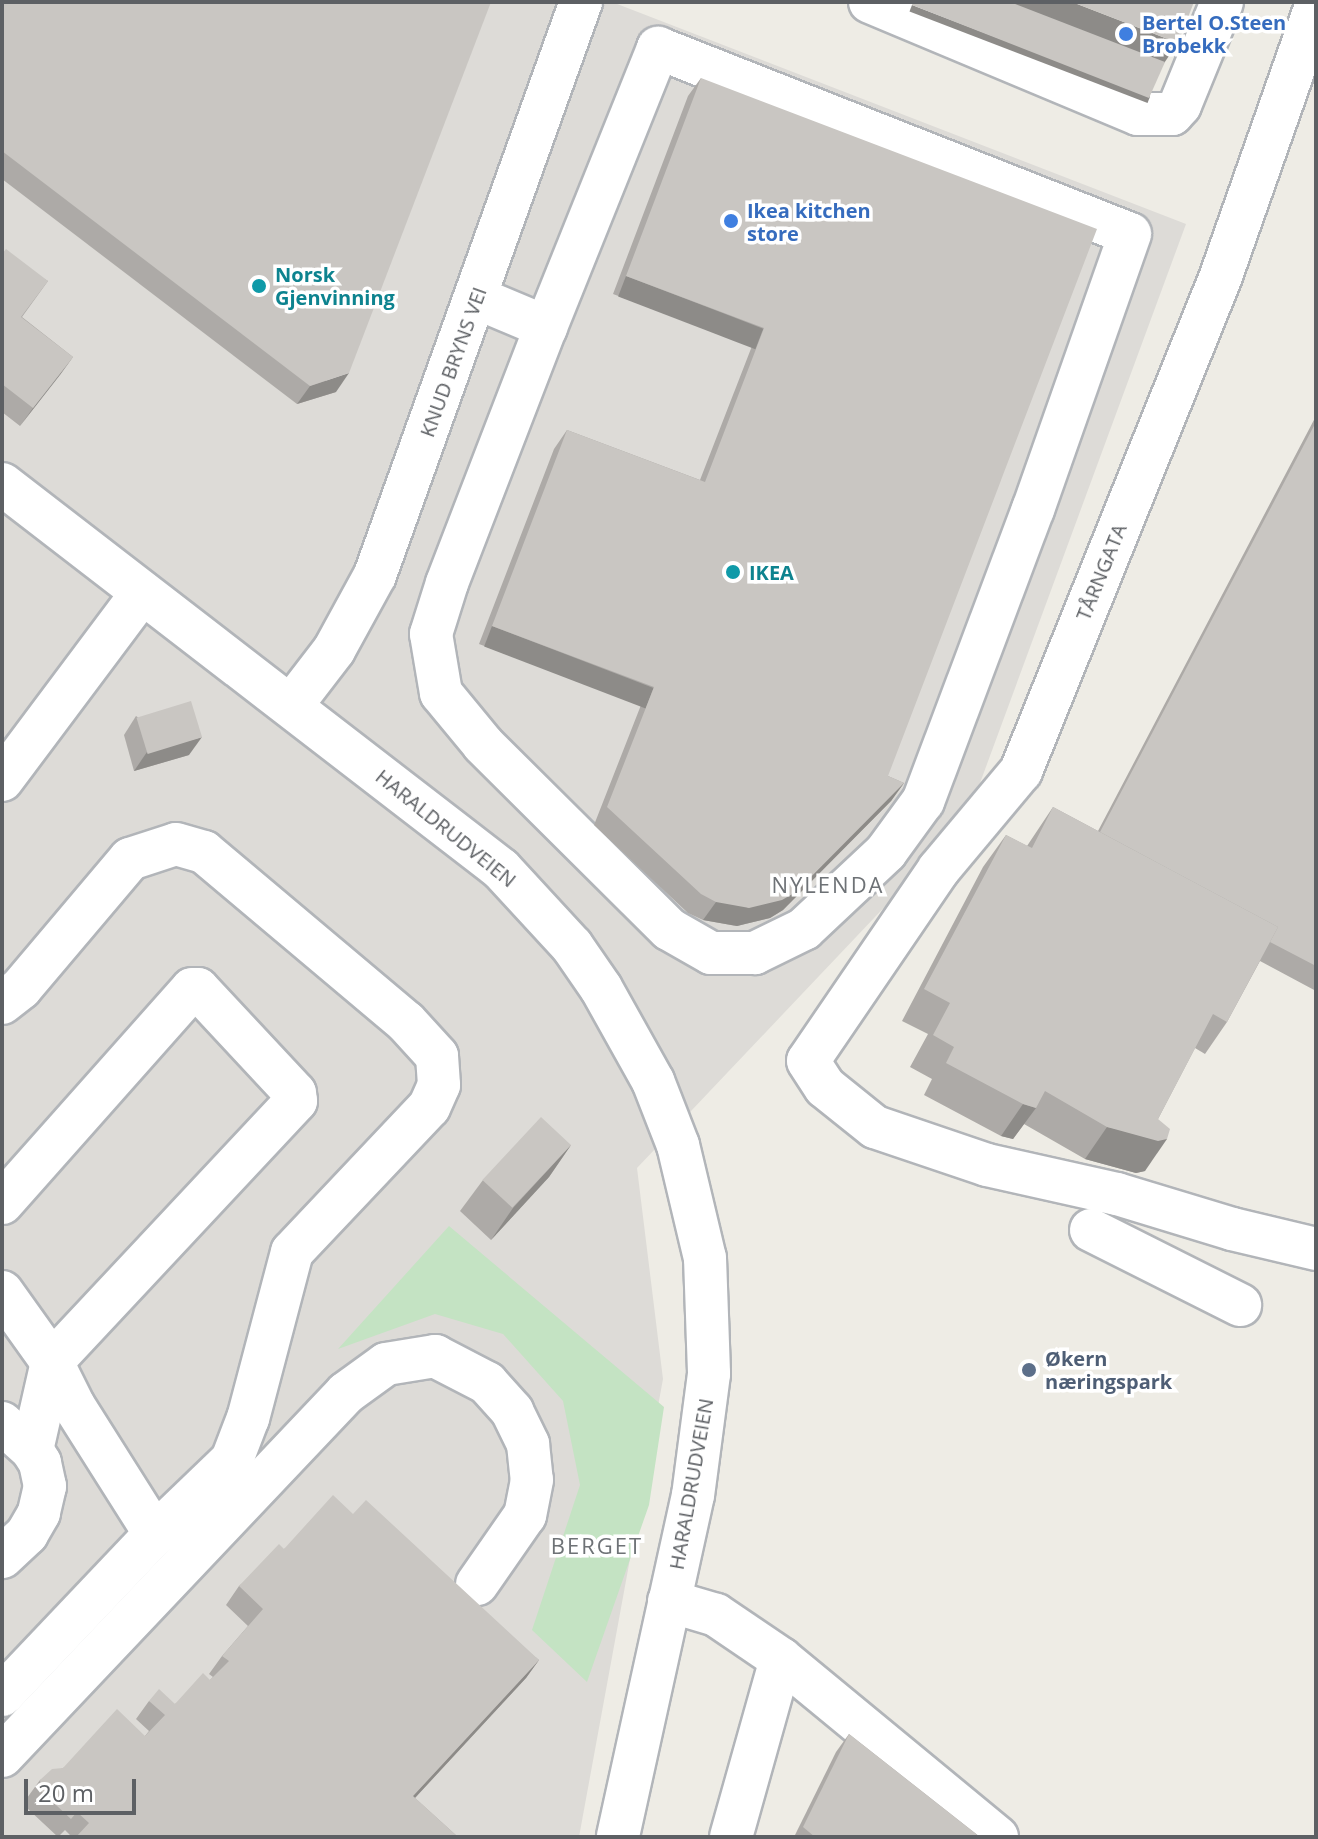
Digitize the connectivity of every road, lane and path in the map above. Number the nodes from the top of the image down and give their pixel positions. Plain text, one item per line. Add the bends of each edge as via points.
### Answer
1 (581, 2) edge
2 (870, 2) edge
3 (1222, 2) edge
4 (1316, 6) edge
5 (477, 298) junction
6 (546, 327) junction
7 (2, 484) edge
8 (142, 593) junction
9 (291, 706) junction
10 (2, 780) edge
11 (2, 1003) edge
12 (2, 1203) edge
13 (1091, 1230) dead end
14 (1313, 1241) edge
15 (2, 1292) edge
16 (1240, 1305) dead end
17 (52, 1362) junction
18 (17, 1436) edge
19 (155, 1534) junction
20 (2, 1557) edge
21 (477, 1584) dead end
22 (669, 1601) junction
23 (781, 1659) junction
24 (2, 1695) edge
25 (2, 1756) edge
26 (618, 1837) edge
27 (731, 1837) edge
28 (997, 1837) edge

1 - 5 street, KNUD BRYNS VEI
2 - 3 street via 1138,114 1172,114
4 - 14 street, TÅRNGATA via 1221,276 1021,771 939,869 808,1061 825,1087 875,1127 987,1165 1117,1194 1232,1229
5 - 6 street
5 - 9 street, KNUD BRYNS VEI via 375,575 334,650
6 - 6 street via 658,48 1130,234 923,801 886,852 804,929 755,953 711,953 669,929 483,744 441,693 431,634
7 - 8 street, HARALDRUDVEIEN
8 - 9 street, HARALDRUDVEIEN
8 - 10 street
9 - 22 street, HARALDRUDVEIEN via 466,840 536,905 601,988 653,1081 692,1194 709,1309 703,1433
11 - 19 street via 31,977 130,859 176,844 204,852 406,1022 437,1056 439,1085 429,1107 292,1252 232,1460
12 - 17 street via 192,989 198,989 295,1093 296,1101
13 - 16 street
15 - 17 street
17 - 18 street
17 - 19 street
18 - 20 street via 43,1471 44,1500 27,1534
19 - 24 street
21 - 25 street via 525,1515 532,1480 528,1444 512,1411 487,1383 435,1356 386,1364 346,1393
22 - 23 street via 716,1615
22 - 26 street, HARALDRUDVEIEN
23 - 27 street
23 - 28 street

